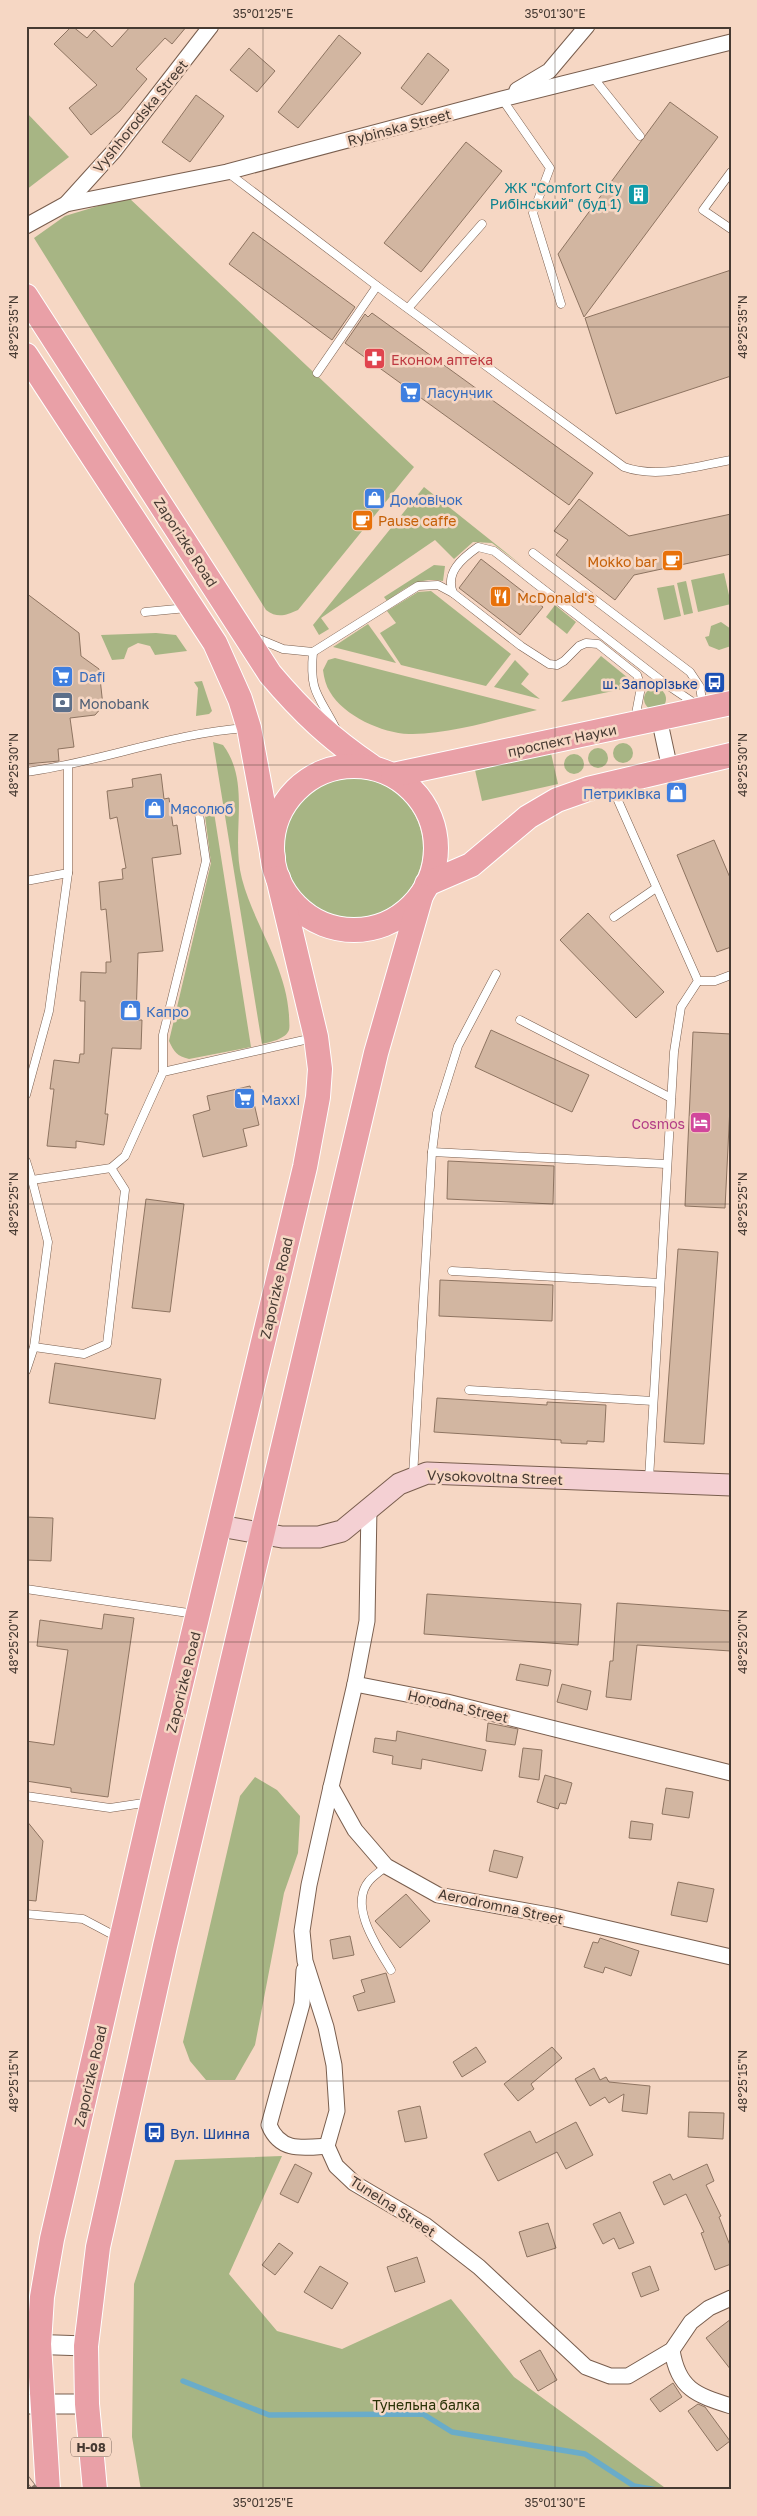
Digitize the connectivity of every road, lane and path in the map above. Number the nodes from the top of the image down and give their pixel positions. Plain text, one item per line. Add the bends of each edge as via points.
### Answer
1 (211, 26) edge
2 (587, 26) edge
3 (731, 42) edge
4 (592, 76) junction
5 (502, 99) junction
6 (640, 136) dead end
7 (226, 172) junction
8 (731, 172) edge
9 (66, 204) junction
10 (482, 224) dead end
11 (26, 226) edge
12 (731, 229) edge
13 (377, 286) junction
14 (26, 296) edge
15 (561, 304) dead end
16 (410, 306) dead end
17 (26, 355) edge
18 (317, 373) dead end
19 (731, 460) edge
20 (533, 553) dead end
21 (453, 593) junction
22 (191, 608) junction
23 (144, 612) dead end
24 (245, 632) junction
25 (313, 652) junction
26 (731, 703) edge
27 (703, 709) junction
28 (659, 718) junction
29 (634, 724) junction
30 (249, 728) junction
31 (346, 749) junction
32 (731, 756) edge
33 (68, 766) junction
34 (371, 766) junction
35 (670, 769) junction
36 (26, 772) edge
37 (393, 775) junction
38 (610, 783) junction
39 (199, 814) dead end
40 (275, 868) junction
41 (68, 873) junction
42 (26, 882) edge
43 (656, 888) junction
44 (424, 890) junction
45 (614, 917) dead end
46 (496, 974) dead end
47 (731, 975) edge
48 (698, 981) junction
49 (520, 1020) dead end
50 (316, 1037) junction
51 (164, 1072) junction
52 (26, 1095) edge
53 (671, 1098) junction
54 (432, 1152) junction
55 (26, 1161) edge
56 (666, 1164) junction
57 (111, 1168) junction
58 (32, 1180) junction
59 (452, 1271) dead end
60 (660, 1283) junction
61 (34, 1347) junction
62 (26, 1371) edge
63 (469, 1390) dead end
64 (654, 1401) junction
65 (413, 1477) junction
66 (649, 1483) junction
67 (731, 1485) edge
68 (369, 1508) junction
69 (220, 1526) junction
70 (264, 1534) junction
71 (26, 1589) edge
72 (200, 1614) junction
73 (355, 1684) junction
74 (731, 1773) edge
75 (331, 1787) junction
76 (26, 1796) edge
77 (153, 1801) junction
78 (386, 1866) junction
79 (26, 1914) edge
80 (122, 1940) junction
81 (731, 1957) edge
82 (305, 1961) junction
83 (391, 1970) dead end
84 (327, 2146) junction
85 (731, 2298) edge
86 (32, 2344) edge
87 (86, 2346) junction
88 (672, 2350) junction
89 (34, 2404) edge
90 (87, 2404) junction
91 (731, 2406) edge
92 (48, 2490) edge
93 (95, 2490) edge

1 - 9 street, Vyshhorodska Street via 114,151
2 - 5 street via 549,71
3 - 4 street, Rybinska Street
4 - 5 street, Rybinska Street
4 - 6 lane
5 - 7 street, Rybinska Street
5 - 15 lane via 550,168 533,213
7 - 9 street, Rybinska Street
7 - 13 lane
8 - 12 lane via 703,210
9 - 11 street
10 - 16 lane
13 - 18 lane
13 - 19 lane via 624,467 639,473 658,473
14 - 24 main road, Zaporizke Road
17 - 22 main road, Zaporizke Road
20 - 27 lane via 690,672 700,687
21 - 25 lane via 438,585 418,586
21 - 27 lane via 450,576 470,553 478,547 494,551 663,682
21 - 29 lane via 548,664 557,665 586,643 598,644 637,674 640,681
22 - 23 lane
22 - 30 main road, Zaporizke Road via 215,643
24 - 25 lane via 283,649
24 - 31 main road, Zaporizke Road via 270,674 300,710
25 - 31 lane via 313,689
26 - 27 main road, проспект Науки
27 - 28 main road, проспект Науки
28 - 29 main road, проспект Науки
28 - 35 street
29 - 37 main road, проспект Науки
30 - 33 lane via 186,735
30 - 40 main road, Zaporizke Road
31 - 34 main road, Zaporizke Road
32 - 35 main road
33 - 36 lane
33 - 41 lane
34 - 37 main road
34 - 40 main road via 332,769 310,778 292,794 279,814 273,838
35 - 38 main road
37 - 44 main road via 424,804 433,823 434,864
38 - 43 lane
38 - 44 main road via 572,793 549,804 496,842 471,865
39 - 51 lane via 206,861 164,1036
40 - 44 main road via 288,896 306,914 329,926 354,930 380,926 402,914
40 - 50 main road, Zaporizke Road
41 - 42 lane
41 - 52 lane via 49,1010
43 - 45 lane
43 - 48 lane
44 - 70 main road via 376,1054
46 - 54 lane via 458,1046 437,1113
47 - 48 lane
48 - 53 lane via 681,1007
49 - 53 lane
50 - 51 lane
50 - 69 main road, Zaporizke Road via 320,1069 318,1097 305,1167
51 - 57 lane via 125,1156
53 - 56 lane
54 - 56 lane
54 - 65 lane
55 - 58 lane
56 - 60 lane
57 - 58 lane
57 - 61 lane via 125,1190 106,1344 84,1354
58 - 61 lane via 48,1242
59 - 60 lane
60 - 64 lane
61 - 62 lane
63 - 64 lane
64 - 66 lane
65 - 66 main road, Vysokovoltna Street via 428,1473
65 - 68 main road, Vysokovoltna Street
66 - 67 main road, Vysokovoltna Street
68 - 70 main road, Vysokovoltna Street via 342,1531 319,1537
68 - 73 street via 367,1621
69 - 70 main road, Vysokovoltna Street
69 - 72 main road, Zaporizke Road
70 - 87 main road via 167,1936 98,2247
71 - 72 lane
72 - 77 main road, Zaporizke Road
73 - 74 street, Horodna Street via 447,1702
73 - 75 street
75 - 78 street, Aerodromna Street via 355,1830
75 - 82 street via 302,1931
76 - 77 lane via 110,1808
77 - 80 main road, Zaporizke Road
78 - 81 street, Aerodromna Street via 438,1895 554,1916
78 - 83 lane via 367,1882 361,1906 368,1930
79 - 80 lane via 83,1920
80 - 86 main road, Zaporizke Road via 52,2239
82 - 84 street via 326,2027 334,2065 337,2110
82 - 84 street via 302,2004 269,2125 273,2136 284,2145 304,2148
84 - 88 street, Tunelna Street via 336,2166 354,2182 425,2226 479,2266 586,2367 610,2376 628,2376
85 - 88 street, Tunelna Street via 709,2308 691,2322
86 - 87 street
86 - 89 main road, Zaporizke Road
87 - 90 main road, Н-08
88 - 91 street via 675,2368 683,2382 701,2397
89 - 90 street
89 - 92 main road, Zaporizke Road
90 - 93 main road, Н-08

